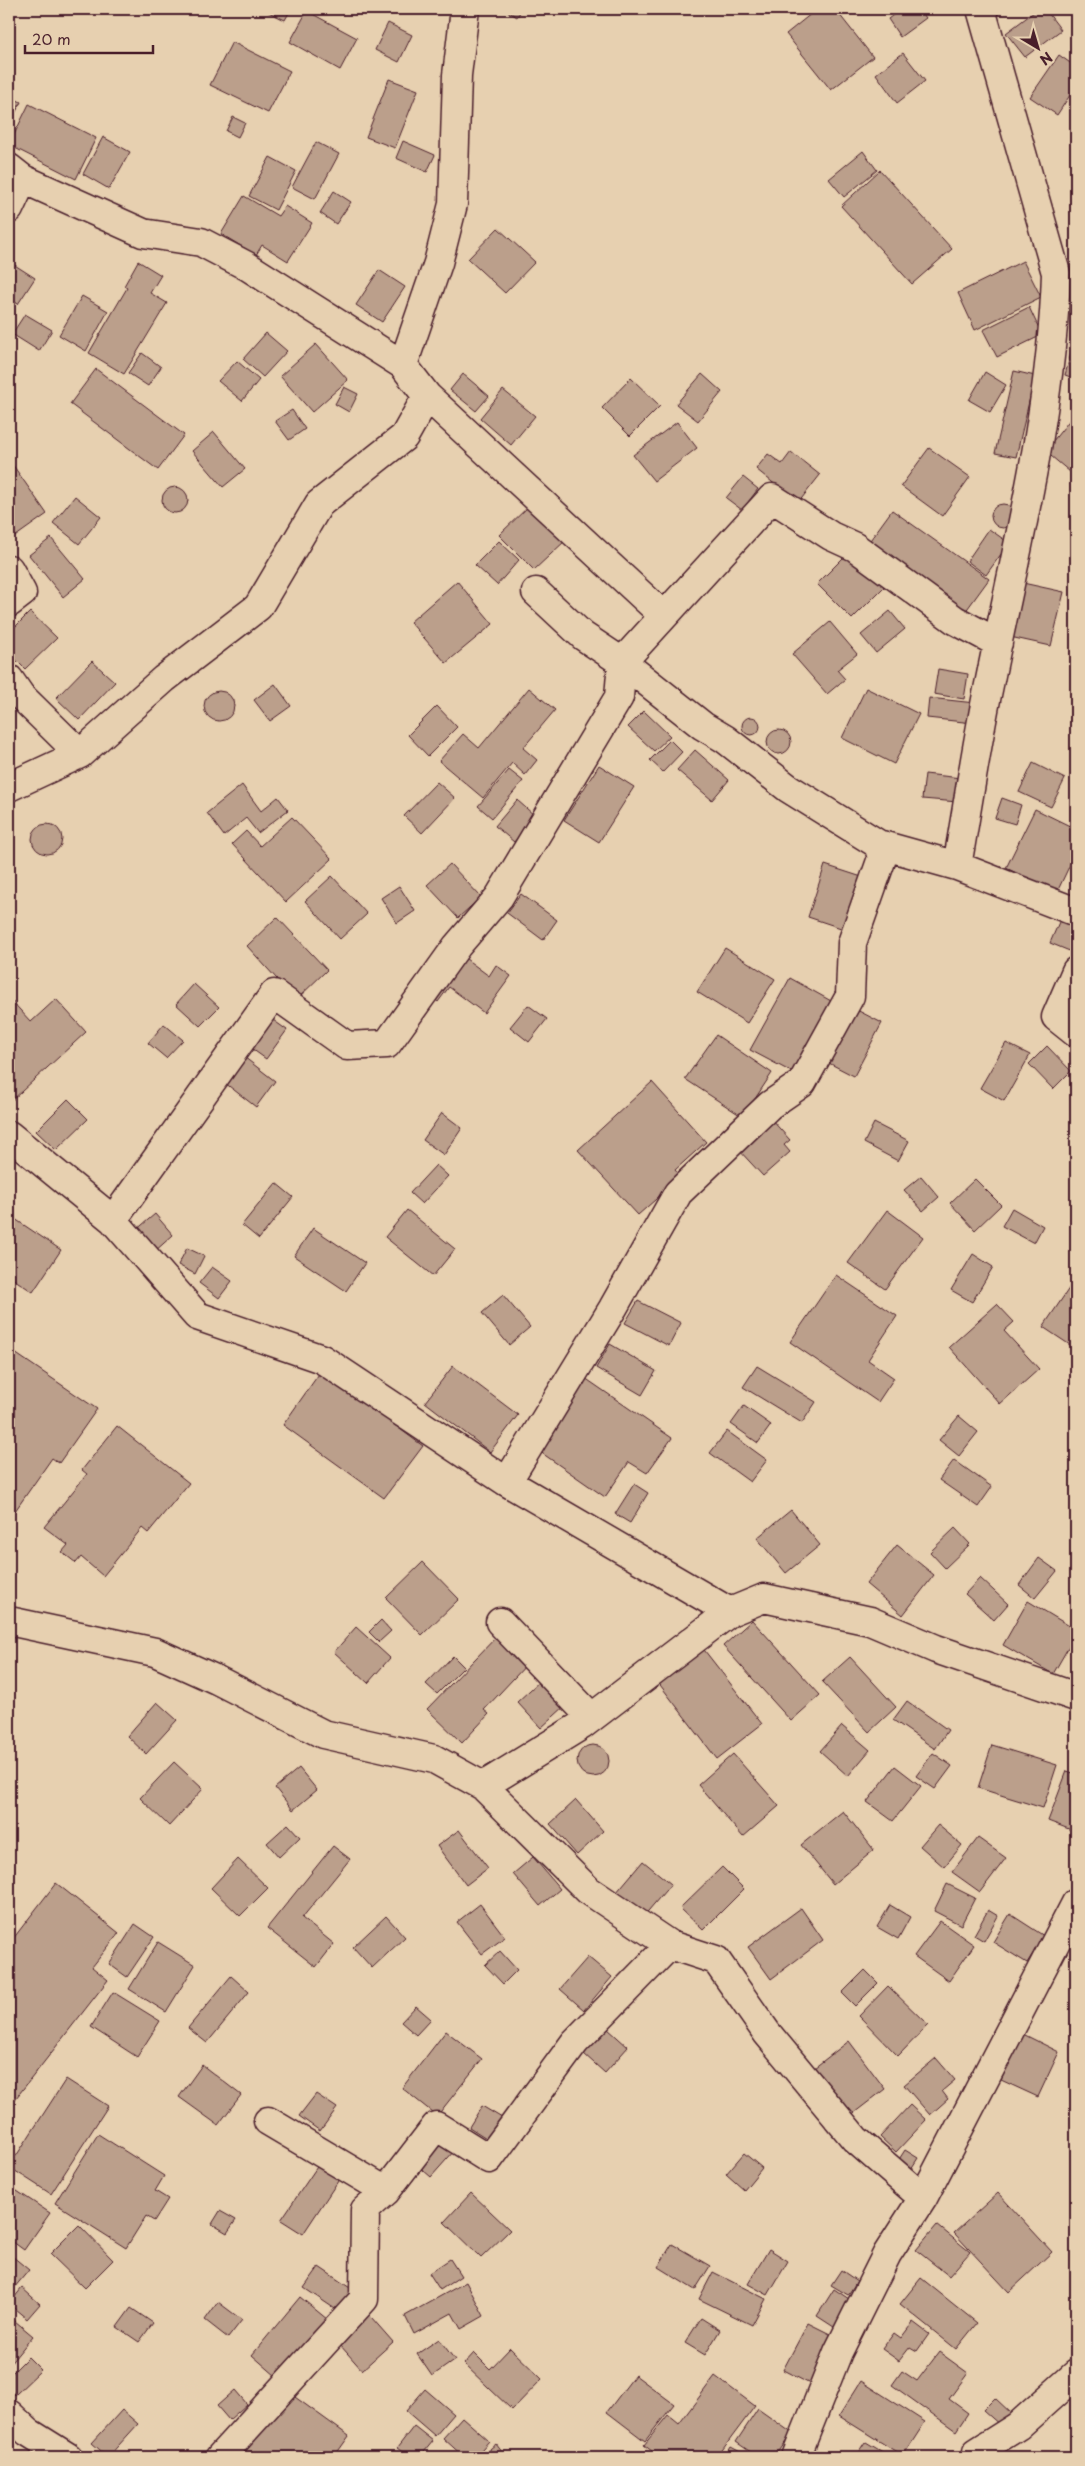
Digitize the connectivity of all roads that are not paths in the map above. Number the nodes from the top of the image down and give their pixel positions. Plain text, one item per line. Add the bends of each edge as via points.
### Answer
1 (465, 9) edge
2 (981, 9) edge
3 (16, 174) edge
4 (9, 209) edge
5 (1066, 277) edge
6 (404, 365) junction
7 (427, 396) junction
8 (9, 569) edge
9 (536, 592) dead end
10 (9, 603) edge
11 (664, 616) junction
12 (998, 643) junction
13 (622, 662) junction
14 (9, 678) edge
15 (80, 754) junction
16 (9, 787) edge
17 (878, 844) junction
18 (957, 866) junction
19 (1076, 912) edge
20 (1076, 971) edge
21 (1076, 1033) edge
22 (9, 1135) edge
23 (113, 1220) junction
24 (507, 1482) junction
25 (730, 1612) junction
26 (9, 1621) edge
27 (500, 1622) dead end
28 (1076, 1697) edge
29 (591, 1717) junction
30 (484, 1786) junction
31 (1076, 1903) edge
32 (670, 1945) junction
33 (268, 2120) dead end
34 (386, 2191) junction
35 (923, 2198) junction
36 (1076, 2374) edge
37 (9, 2414) edge
38 (68, 2457) edge
39 (220, 2457) edge
40 (796, 2457) edge
41 (982, 2457) edge

1 - 6 street via 457,75 453,204 438,263
2 - 5 street
3 - 4 street
3 - 6 street via 143,233 201,242 247,266
5 - 12 street via 1026,510
6 - 7 street
7 - 11 street
7 - 15 street via 404,437 319,504 258,607 164,679
8 - 10 street via 22,593
9 - 13 street via 584,636
11 - 12 street via 772,498 831,536 855,547 955,620
11 - 13 street
12 - 18 street
13 - 17 street via 788,788
13 - 23 street via 619,697 499,897 457,946 387,1044 347,1046 274,994
14 - 15 street via 20,695
15 - 16 street
17 - 18 street
17 - 24 street via 882,858 852,943 850,996 802,1083 770,1105 678,1193 613,1308
18 - 19 street
20 - 21 street via 1056,1017
22 - 23 street
23 - 24 street via 197,1316 322,1359
24 - 25 street
25 - 28 street via 764,1598 870,1621 936,1649
25 - 29 street
26 - 30 street via 155,1652 323,1734 434,1759
27 - 29 street
29 - 30 street
30 - 32 street via 588,1890
31 - 35 street
32 - 34 street via 575,2042 489,2159 436,2126
32 - 35 street via 716,1960 767,2033 855,2139
33 - 34 street
34 - 39 street via 365,2210 364,2299
35 - 40 street via 887,2254 838,2352
36 - 41 street via 1018,2426 977,2452
37 - 38 street via 28,2432

